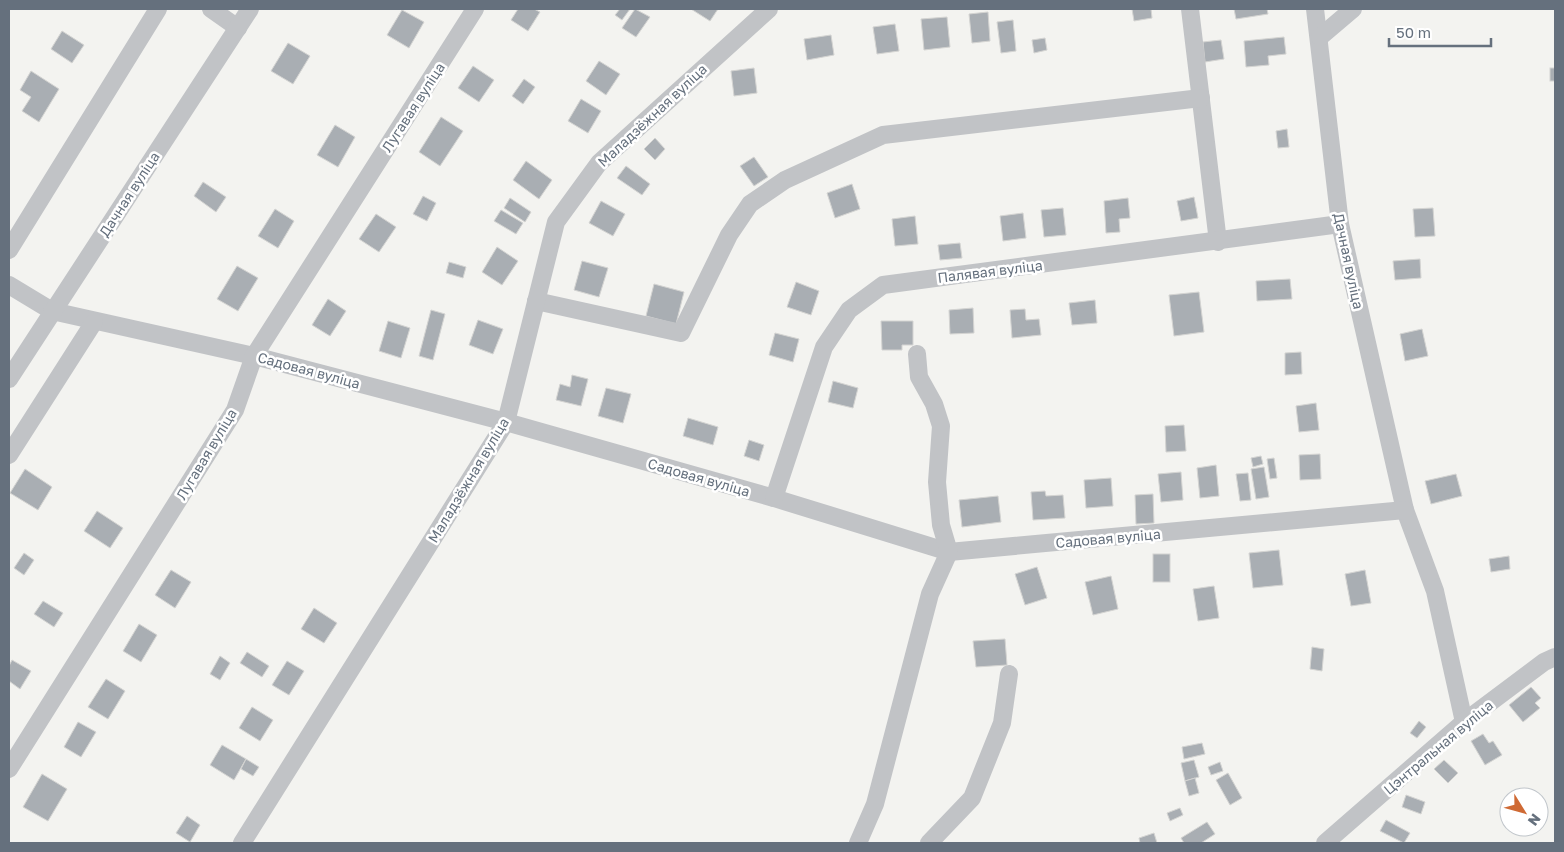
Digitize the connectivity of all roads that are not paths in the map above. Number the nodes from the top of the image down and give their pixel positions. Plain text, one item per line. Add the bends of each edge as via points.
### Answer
1 (158, 9) edge
2 (211, 9) edge
3 (250, 9) edge
4 (476, 9) edge
5 (769, 9) edge
6 (1190, 9) edge
7 (1315, 9) edge
8 (1353, 9) edge
9 (238, 28) junction
10 (1320, 37) junction
11 (1200, 98) junction
12 (1340, 224) junction
13 (1218, 242) junction
14 (9, 250) edge
15 (9, 285) edge
16 (536, 301) junction
17 (52, 311) junction
18 (94, 322) junction
19 (917, 354) dead end
20 (254, 356) junction
21 (9, 379) edge
22 (506, 422) junction
23 (9, 455) edge
24 (774, 498) junction
25 (1405, 510) junction
26 (949, 552) junction
27 (1555, 656) edge
28 (1009, 674) dead end
29 (1464, 722) junction
30 (9, 769) edge
31 (242, 843) edge
32 (858, 843) edge
33 (928, 843) edge
34 (1325, 843) edge

1 - 14 street
2 - 9 street
3 - 9 street, Дачная вуліца
4 - 20 street, Лугавая вуліца
5 - 16 street, Маладзёжная вуліца via 599,163 556,222
6 - 11 street
7 - 10 street, Дачная вуліца
8 - 10 street
9 - 17 street, Дачная вуліца
10 - 12 street, Дачная вуліца
11 - 13 street
11 - 16 street via 893,134 785,180 750,204 729,235 681,333
12 - 13 street, Палявая вуліца
12 - 25 street, Дачная вуліца
13 - 24 street, Палявая вуліца via 883,285 849,310 824,347
15 - 17 street, Садовая вуліца
16 - 22 street, Маладзёжная вуліца
17 - 18 street, Садовая вуліца
17 - 21 street, Дачная вуліца
18 - 20 street, Садовая вуліца
18 - 23 street
19 - 26 street via 919,377 934,404 941,426 937,482 941,526
20 - 22 street, Садовая вуліца
20 - 30 street, Лугавая вуліца via 235,410
22 - 24 street, Садовая вуліца
22 - 31 street, Маладзёжная вуліца
24 - 26 street, Садовая вуліца
25 - 26 street, Садовая вуліца
25 - 29 street, Дачная вуліца via 1435,591
26 - 32 street via 930,594 875,804
27 - 29 street, Цэнтральная вуліца
28 - 33 street via 1002,724 972,798
29 - 34 street, Цэнтральная вуліца

